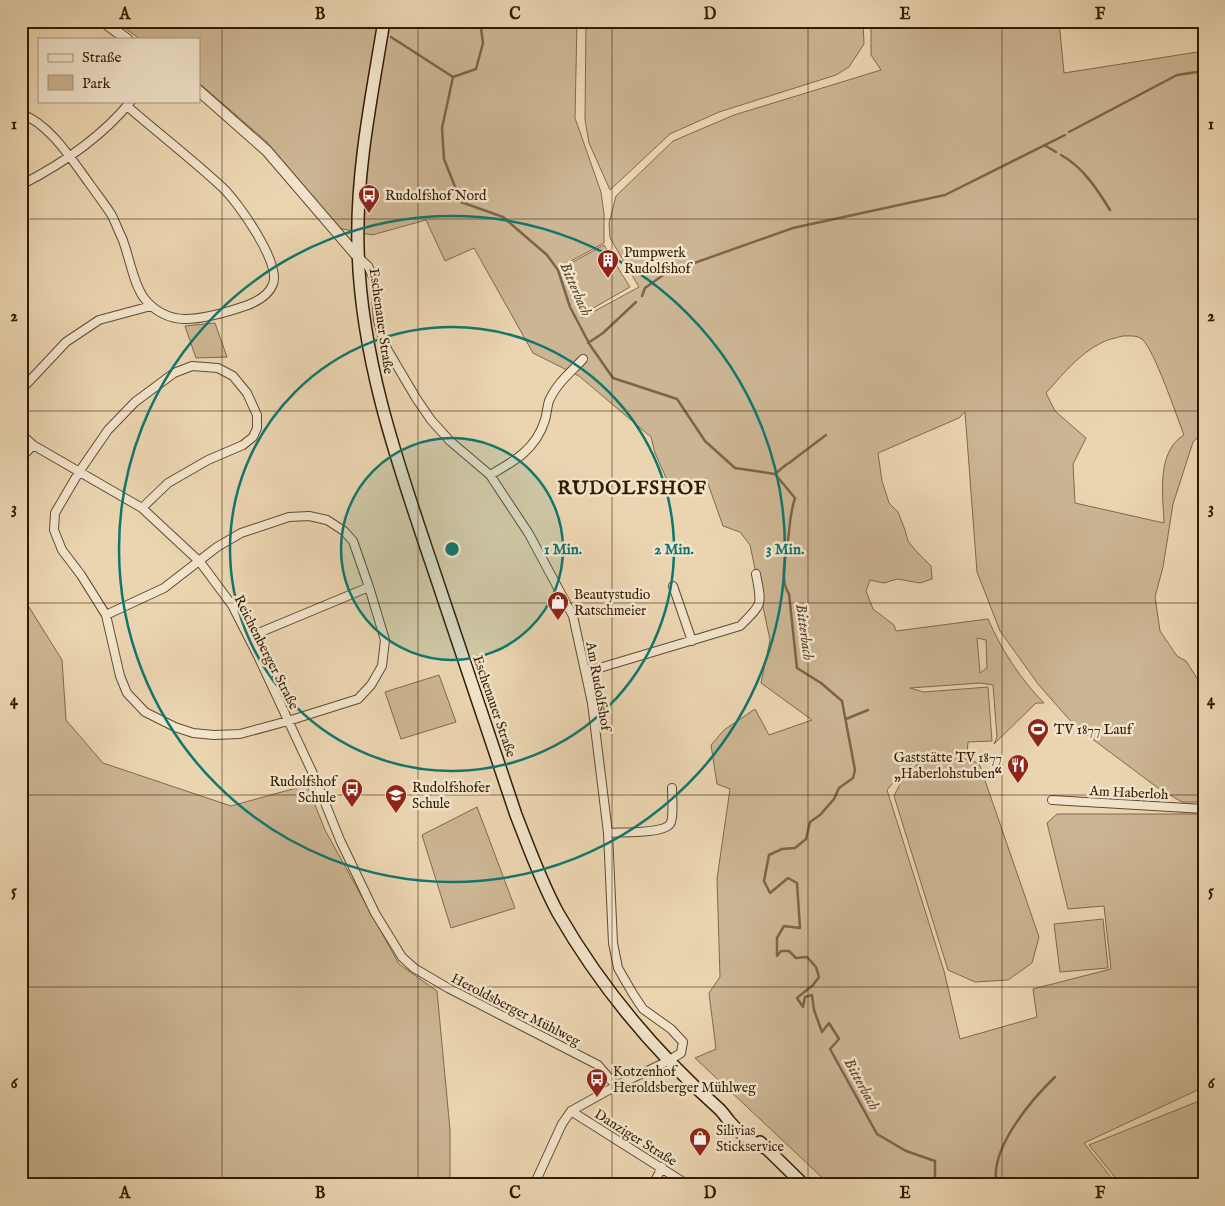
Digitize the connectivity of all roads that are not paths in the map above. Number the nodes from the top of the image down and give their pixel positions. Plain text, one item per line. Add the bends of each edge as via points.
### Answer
1 (102, 21) edge
2 (384, 21) edge
3 (126, 38) edge
4 (200, 93) edge
5 (129, 104) edge
6 (21, 114) edge
7 (70, 157) junction
8 (21, 185) edge
9 (358, 257) junction
10 (150, 306) junction
11 (583, 359) dead end
12 (21, 390) edge
13 (21, 434) edge
14 (33, 445) junction
15 (21, 458) edge
16 (79, 472) junction
17 (490, 475) junction
18 (142, 508) junction
19 (200, 562) junction
20 (756, 574) dead end
21 (673, 586) dead end
22 (369, 587) junction
23 (106, 615) junction
24 (249, 637) junction
25 (692, 641) junction
26 (586, 672) junction
27 (288, 721) junction
28 (672, 788) dead end
29 (1052, 800) dead end
30 (1204, 809) edge
31 (608, 833) junction
32 (402, 957) joint
33 (668, 1061) junction
34 (616, 1086) junction
35 (570, 1111) junction
36 (662, 1167) junction
37 (534, 1185) edge
38 (654, 1185) edge
39 (688, 1185) edge
40 (804, 1185) edge

1 - 3 street
2 - 9 main road, Eschenauer Straße via 368,117 359,205
4 - 9 street via 267,151
5 - 7 street
5 - 10 street via 223,188 257,232 275,273 268,293 228,312 177,319
6 - 7 street via 36,121
7 - 8 street
7 - 10 street via 112,215 142,296
9 - 17 street, Am Rudolfshof via 368,266 375,281 378,320 384,342 416,398 450,440
9 - 33 main road, Eschenauer Straße via 370,357 408,496 516,815 558,912 606,988
10 - 12 street via 107,317 66,342
11 - 17 street via 558,386 550,400 545,421 525,454
13 - 14 street, Reichenberger Straße
14 - 15 street
14 - 16 street, Reichenberger Straße
16 - 18 street, Reichenberger Straße
16 - 18 street via 108,430 135,402 174,372 192,366 206,366 234,376 247,393 257,415 253,438 168,483
16 - 23 street via 55,513 54,530 62,550
17 - 26 street, Am Rudolfshof via 529,534 573,616
18 - 19 street, Reichenberger Straße
19 - 22 street via 241,533 290,518 309,516 326,520 353,541
19 - 23 street via 164,588
19 - 24 street, Reichenberger Straße via 232,605
20 - 25 street via 761,601 757,610 740,626
21 - 25 street
22 - 24 street
22 - 27 street via 385,640 382,666 371,685 358,699
23 - 27 street via 120,676 127,693 145,712 174,727 214,735 240,734
24 - 27 street, Reichenberger Straße
25 - 26 street
26 - 31 street, Am Rudolfshof
27 - 32 street, Reichenberger Straße via 374,913
28 - 31 street via 670,825 661,830
29 - 30 street, Am Haberloh
31 - 33 street, Am Rudolfshof via 613,944 618,968 643,1009 683,1042 681,1053
32 - 34 street, Heroldsberger Mühlweg via 448,988 598,1065
33 - 34 street
33 - 40 main road, Eschenauer Straße via 751,1142 765,1148
34 - 35 street
35 - 36 street, Danziger Straße
35 - 37 street
36 - 38 street
36 - 39 street, Danziger Straße

